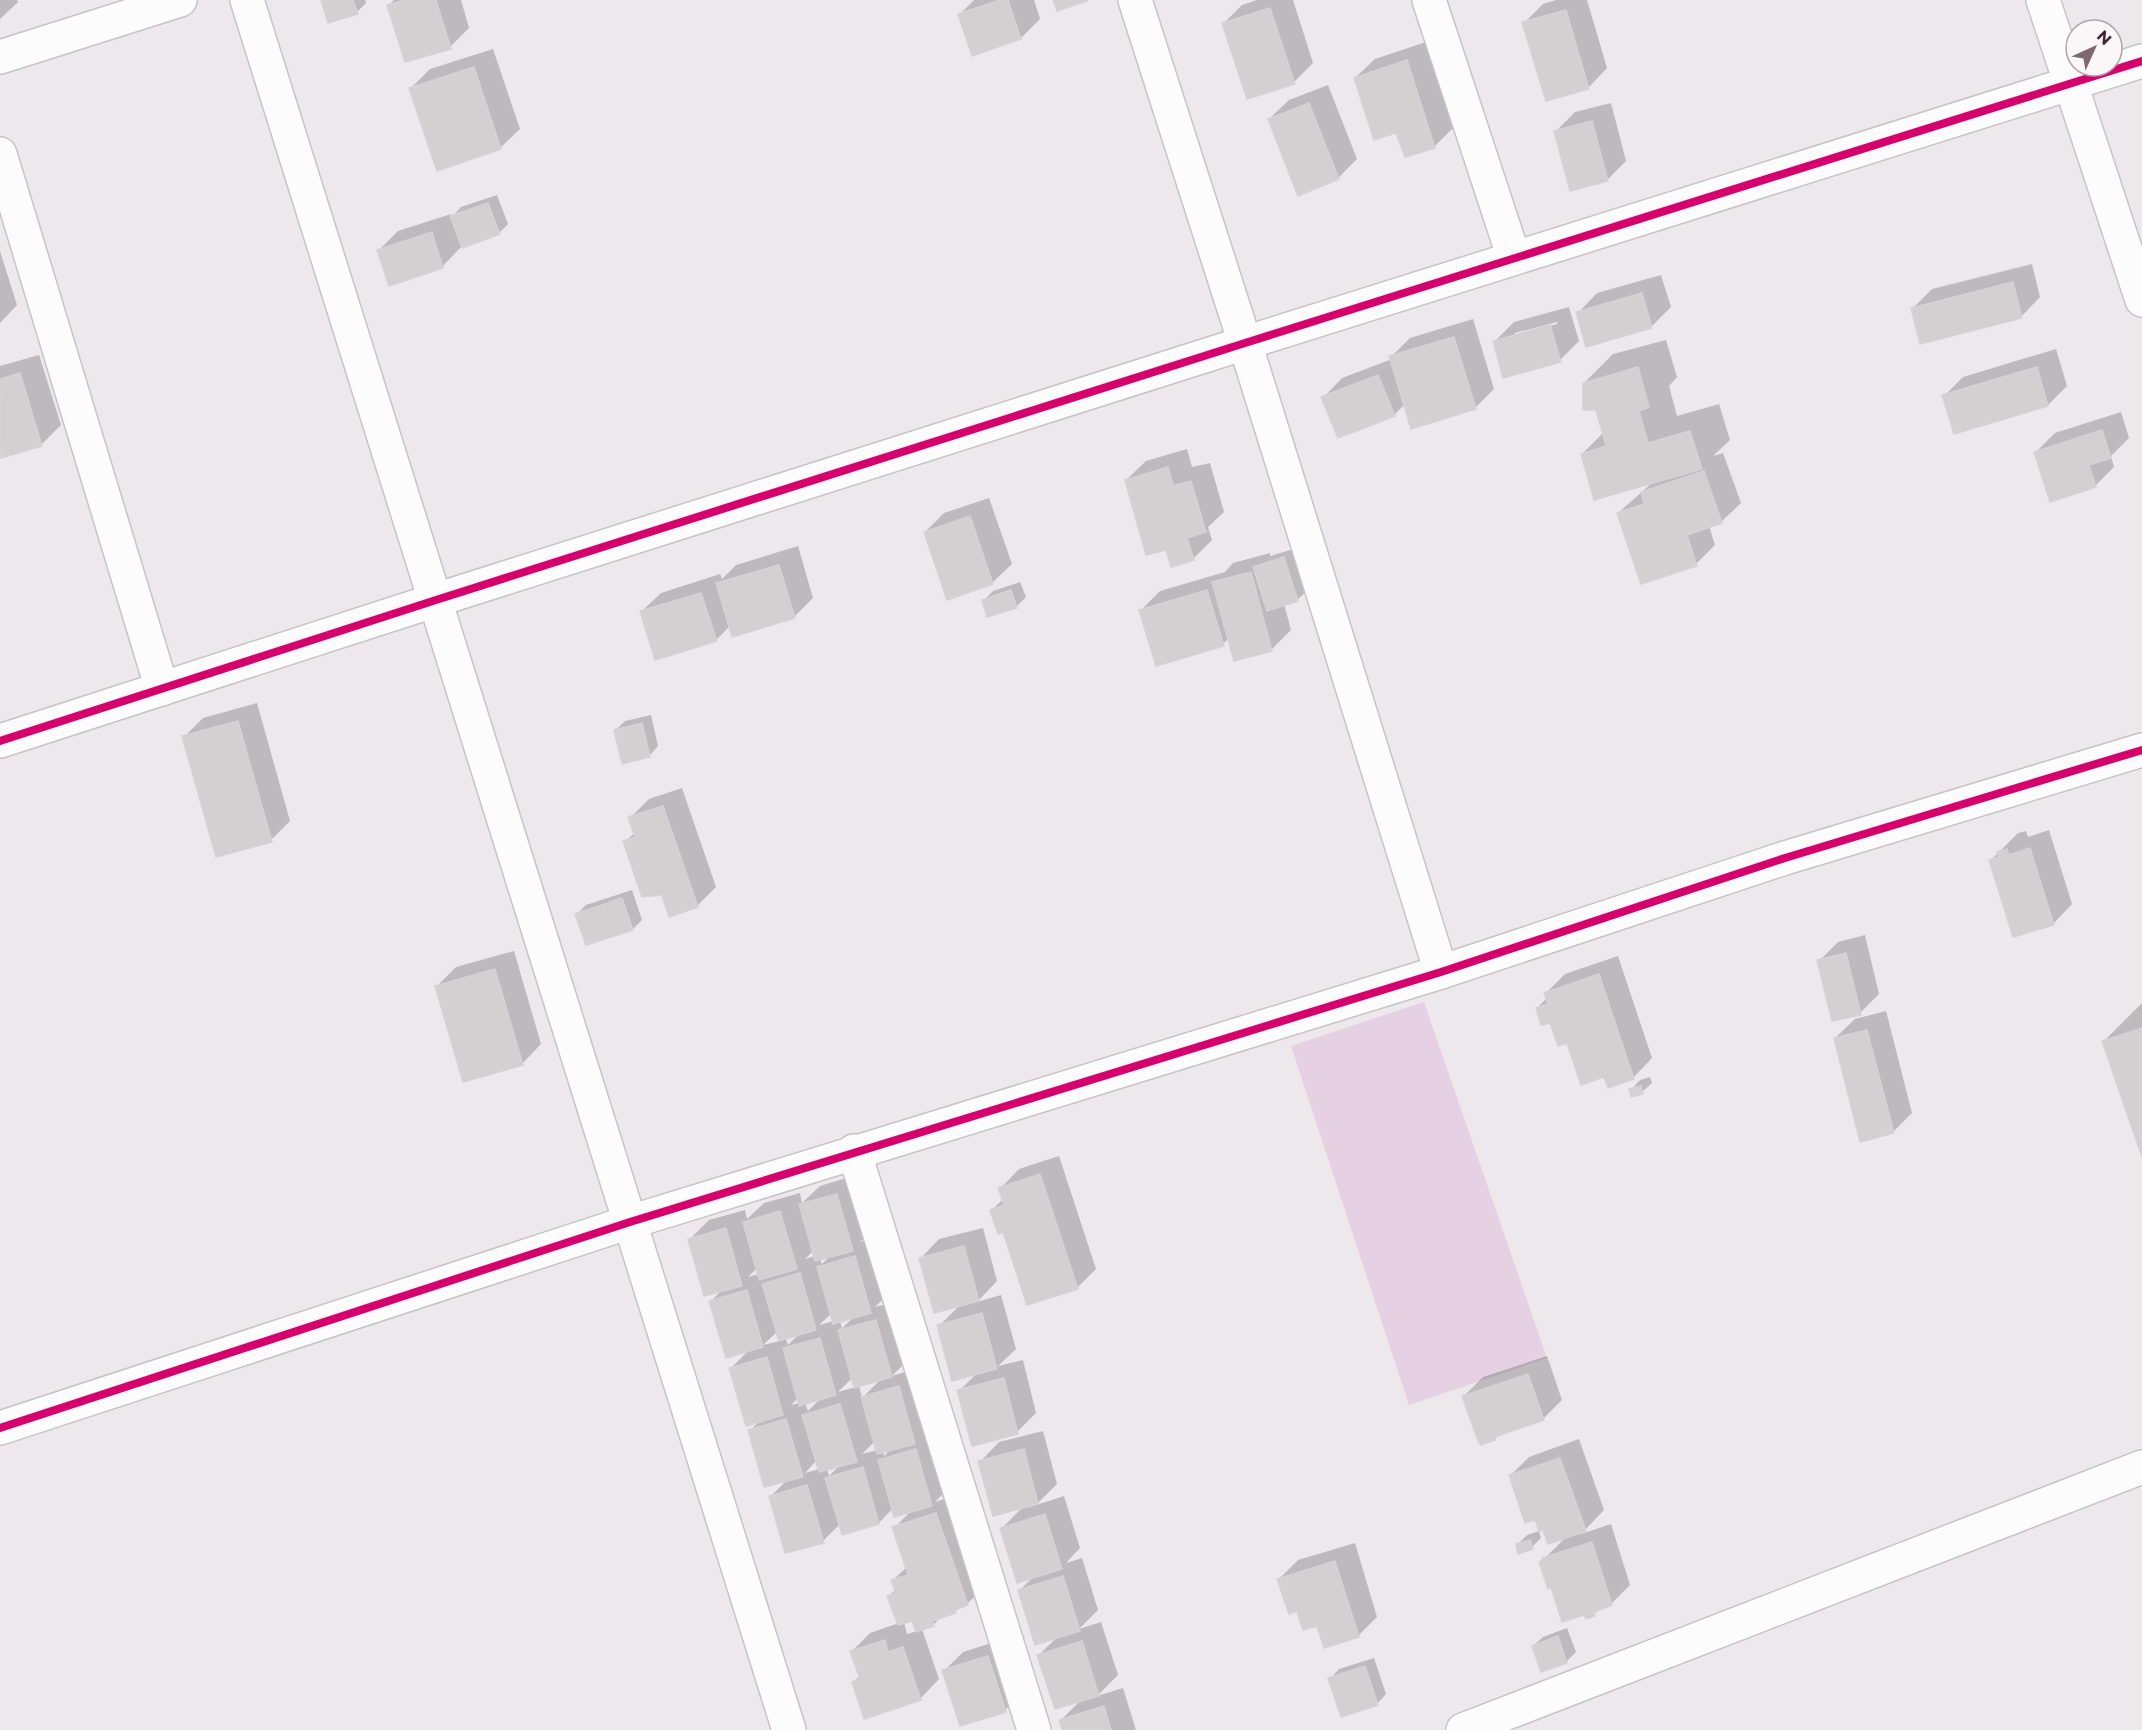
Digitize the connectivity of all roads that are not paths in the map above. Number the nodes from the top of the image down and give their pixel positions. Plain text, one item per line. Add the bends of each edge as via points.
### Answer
1 (180, 0) edge
2 (247, 0) edge
3 (1135, 0) edge
4 (1430, 0) edge
5 (2043, 0) edge
6 (0, 57) edge
7 (2142, 61) edge
8 (2071, 83) junction
9 (0, 154) edge
10 (1514, 258) junction
11 (2142, 300) edge
12 (1245, 343) junction
13 (436, 600) junction
14 (162, 689) junction
15 (0, 741) edge
16 (2142, 750) edge
17 (1441, 972) junction
18 (854, 1151) junction
19 (630, 1222) junction
20 (0, 1428) edge
21 (2142, 1467) edge
22 (789, 1730) edge
23 (1034, 1730) edge
24 (1463, 1730) edge

1 - 6 street
2 - 13 street
3 - 12 street
4 - 10 street
5 - 8 street
7 - 8 street
8 - 10 street
8 - 11 street
9 - 14 street
10 - 12 street
12 - 13 street
12 - 17 street
13 - 14 street
13 - 19 street
14 - 15 street
16 - 17 street via 1785,858
17 - 18 street
18 - 19 street
18 - 23 street
19 - 20 street
19 - 22 street
21 - 24 street

